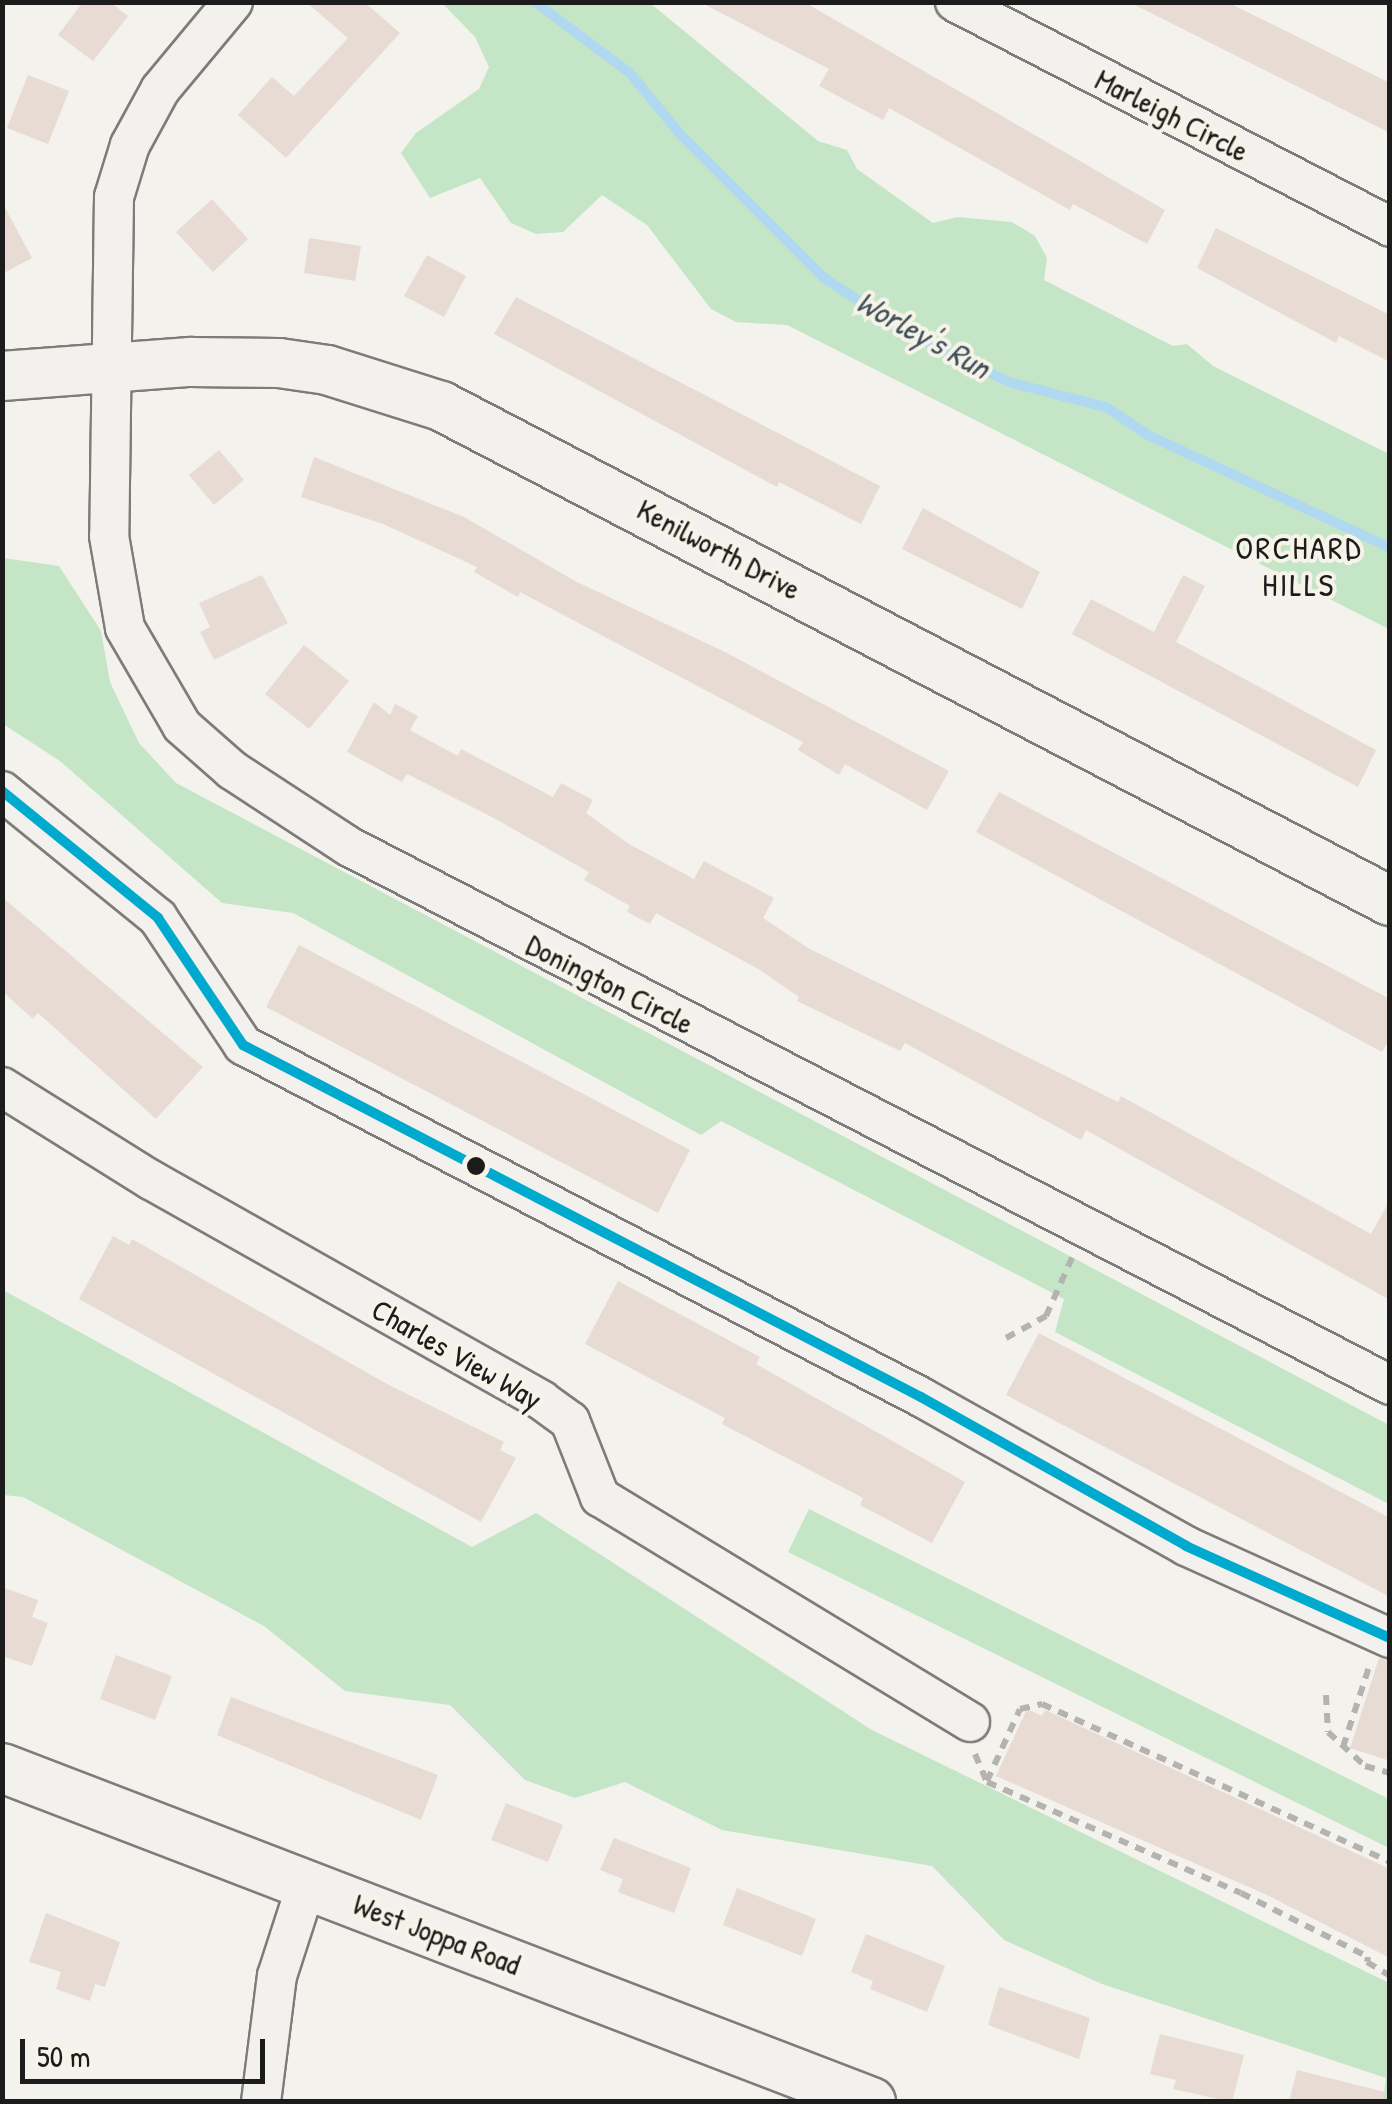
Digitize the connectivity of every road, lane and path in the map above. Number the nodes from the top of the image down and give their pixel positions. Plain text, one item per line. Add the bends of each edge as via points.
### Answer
1 (233, 2) edge
2 (955, 2) edge
3 (1390, 227) edge
4 (113, 368) junction
5 (2, 376) edge
6 (2, 791) edge
7 (1390, 901) edge
8 (2, 1087) edge
9 (1086, 1228) junction
10 (1006, 1338) dead end
11 (1390, 1385) edge
12 (1384, 1654) edge
13 (1326, 1695) dead end
14 (970, 1722) joint
15 (1343, 1748) junction
16 (2, 1768) edge
17 (1390, 1773) edge
18 (987, 1782) junction
19 (1390, 1862) edge
20 (307, 1882) junction
21 (1390, 1976) edge
22 (260, 2102) edge
23 (871, 2102) edge

1 - 4 street via 160,90 130,146 114,197
2 - 3 street, Marleigh Circle
4 - 5 street, Kenilworth Drive
4 - 7 street, Kenilworth Drive via 279,363 327,370 440,406
4 - 9 street, Donington Circle via 109,536 125,628 182,726 232,770 348,846
6 - 12 street via 158,918 243,1046 921,1397
8 - 14 street, Charles View Way via 151,1180 541,1400 570,1420 600,1497
9 - 10 path via 1046,1316
9 - 11 street, Donington Circle
12 - 15 path via 1366,1666
13 - 15 path via 1328,1732
14 - 18 path via 966,1728
15 - 17 path via 1365,1766
16 - 20 street, West Joppa Road
18 - 19 path via 1020,1709 1042,1704
18 - 21 path via 1241,1893 1368,1957
20 - 22 street via 277,1976
20 - 23 street, West Joppa Road

